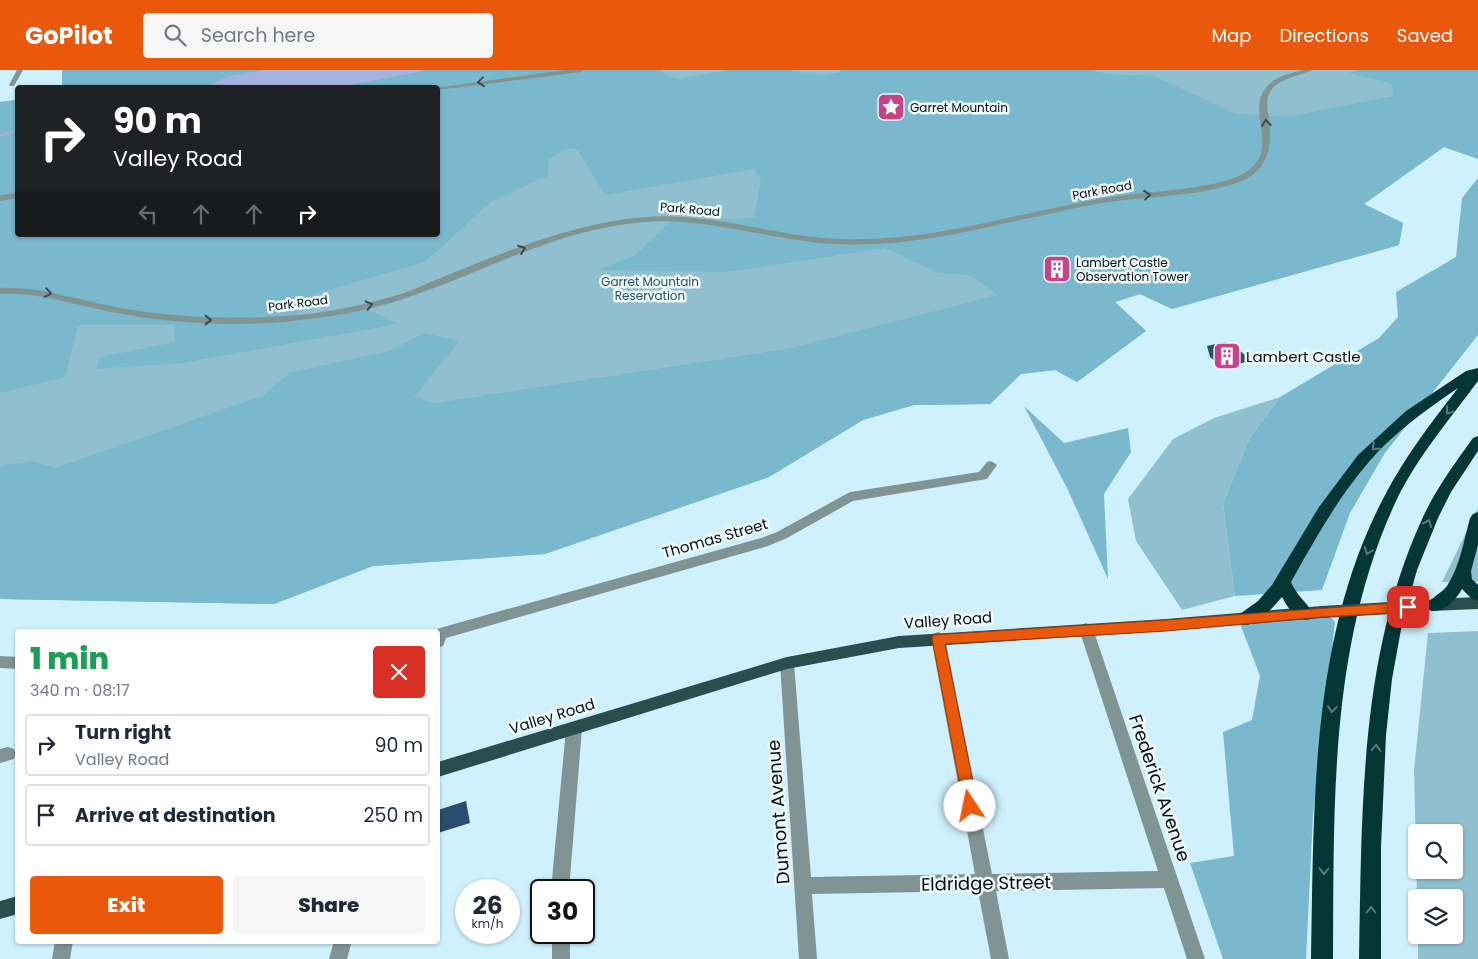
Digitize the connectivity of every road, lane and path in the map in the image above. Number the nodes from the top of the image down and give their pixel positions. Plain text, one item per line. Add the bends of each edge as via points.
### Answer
1 (20, 70) edge
2 (581, 70) edge
3 (1310, 70) edge
4 (12, 85) dead end
5 (440, 88) edge
6 (15, 196) edge
7 (0, 198) edge
8 (0, 291) edge
9 (1478, 371) edge
10 (1478, 441) edge
11 (991, 465) dead end
12 (1478, 518) edge
13 (1463, 570) junction
14 (1283, 581) junction
15 (1478, 594) edge
16 (1478, 603) edge
17 (1430, 606) junction
18 (1305, 614) junction
19 (1246, 620) junction
20 (1086, 630) junction
21 (440, 638) edge
22 (938, 638) junction
23 (0, 662) edge
24 (15, 663) edge
25 (787, 663) junction
26 (574, 729) junction
27 (440, 769) edge
28 (560, 879) edge
29 (1169, 880) junction
30 (984, 883) junction
31 (803, 886) junction
32 (15, 905) edge
33 (0, 910) edge
34 (64, 944) edge
35 (342, 944) edge
36 (561, 944) edge
37 (61, 959) edge
38 (338, 959) edge
39 (561, 959) edge
40 (808, 959) edge
41 (1000, 959) edge
42 (1196, 959) edge
43 (1322, 959) edge
44 (1370, 959) edge

1 - 4 street
2 -> 5 street
8 -> 3 street, Park Road via 34,290 107,308 191,320 264,320 358,308 401,297 550,239 632,220 661,217 709,221 780,235 835,241 922,238 1100,201 1225,184 1240,178 1260,166 1266,155 1264,95 1281,80
6 - 7 street
9 -> 14 highway via 1411,414 1363,459 1334,497
9 -> 43 highway via 1390,499 1351,603 1338,668 1329,743
44 -> 10 highway via 1375,760 1387,651 1410,565 1430,517
11 - 21 street, Thomas Street via 983,476 850,496 782,535 763,542
12 - 13 highway
13 - 15 highway via 1467,584
13 - 17 highway via 1452,592
14 - 18 highway via 1292,602
14 - 19 highway via 1264,606
16 - 17 main road, Valley Road
17 - 18 main road, Valley Road, bridge
18 - 19 main road, Valley Road
19 - 20 main road, Valley Road
20 - 22 main road, Valley Road
20 - 29 street, Frederick Avenue
22 - 25 main road, Valley Road
22 - 30 street
23 - 24 street
25 - 26 main road, Valley Road
25 - 31 street, Dumont Avenue
26 - 27 main road, Valley Road
26 - 28 street
29 - 30 street, Eldridge Street
29 - 42 street, Frederick Avenue
30 - 31 street, Eldridge Street
30 - 41 street
31 - 40 street, Dumont Avenue
32 - 33 main road
34 - 37 street
35 - 38 street
36 - 39 street

